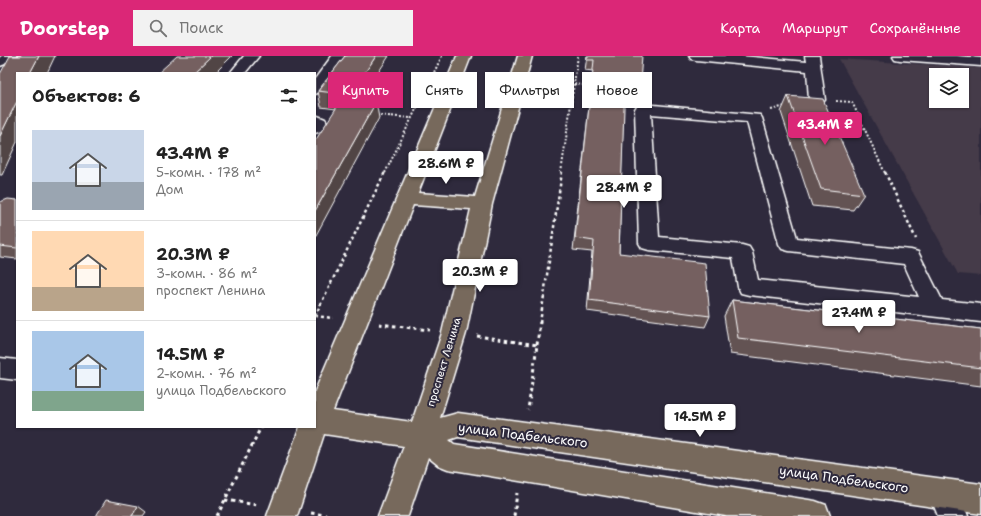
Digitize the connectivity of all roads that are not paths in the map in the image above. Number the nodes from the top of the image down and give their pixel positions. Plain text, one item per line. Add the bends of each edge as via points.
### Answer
1 (13, 56) edge
2 (252, 56) edge
3 (339, 56) edge
4 (464, 56) edge
5 (525, 56) edge
6 (696, 56) edge
7 (900, 56) edge
8 (743, 58) edge
9 (0, 62) edge
10 (813, 62) edge
11 (981, 62) edge
12 (238, 72) edge
13 (316, 88) edge
14 (817, 100) edge
15 (406, 198) junction
16 (482, 204) junction
17 (935, 308) junction
18 (981, 313) edge
19 (0, 368) edge
20 (16, 370) edge
21 (316, 420) edge
22 (316, 422) edge
23 (313, 428) edge
24 (421, 436) junction
25 (981, 499) edge
26 (948, 504) edge
27 (282, 516) edge
28 (393, 516) edge
29 (815, 516) edge

1 - 9 street
2 - 12 street
3 - 13 street
4 - 15 main road
5 - 16 main road, проспект Ленина
6 - 8 street
7 - 11 street
8 - 10 street
10 - 14 street
15 - 16 main road
15 - 21 main road
16 - 24 main road, проспект Ленина via 454,333
17 - 17 street via 749,287 742,252 649,242 643,109 754,118 790,244 911,257
17 - 18 street
19 - 20 street
22 - 24 main road
23 - 27 main road
24 - 26 main road, улица Подбельского via 458,426 525,434
24 - 28 main road, проспект Ленина
24 - 29 main road via 448,456
25 - 26 main road, улица Подбельского

